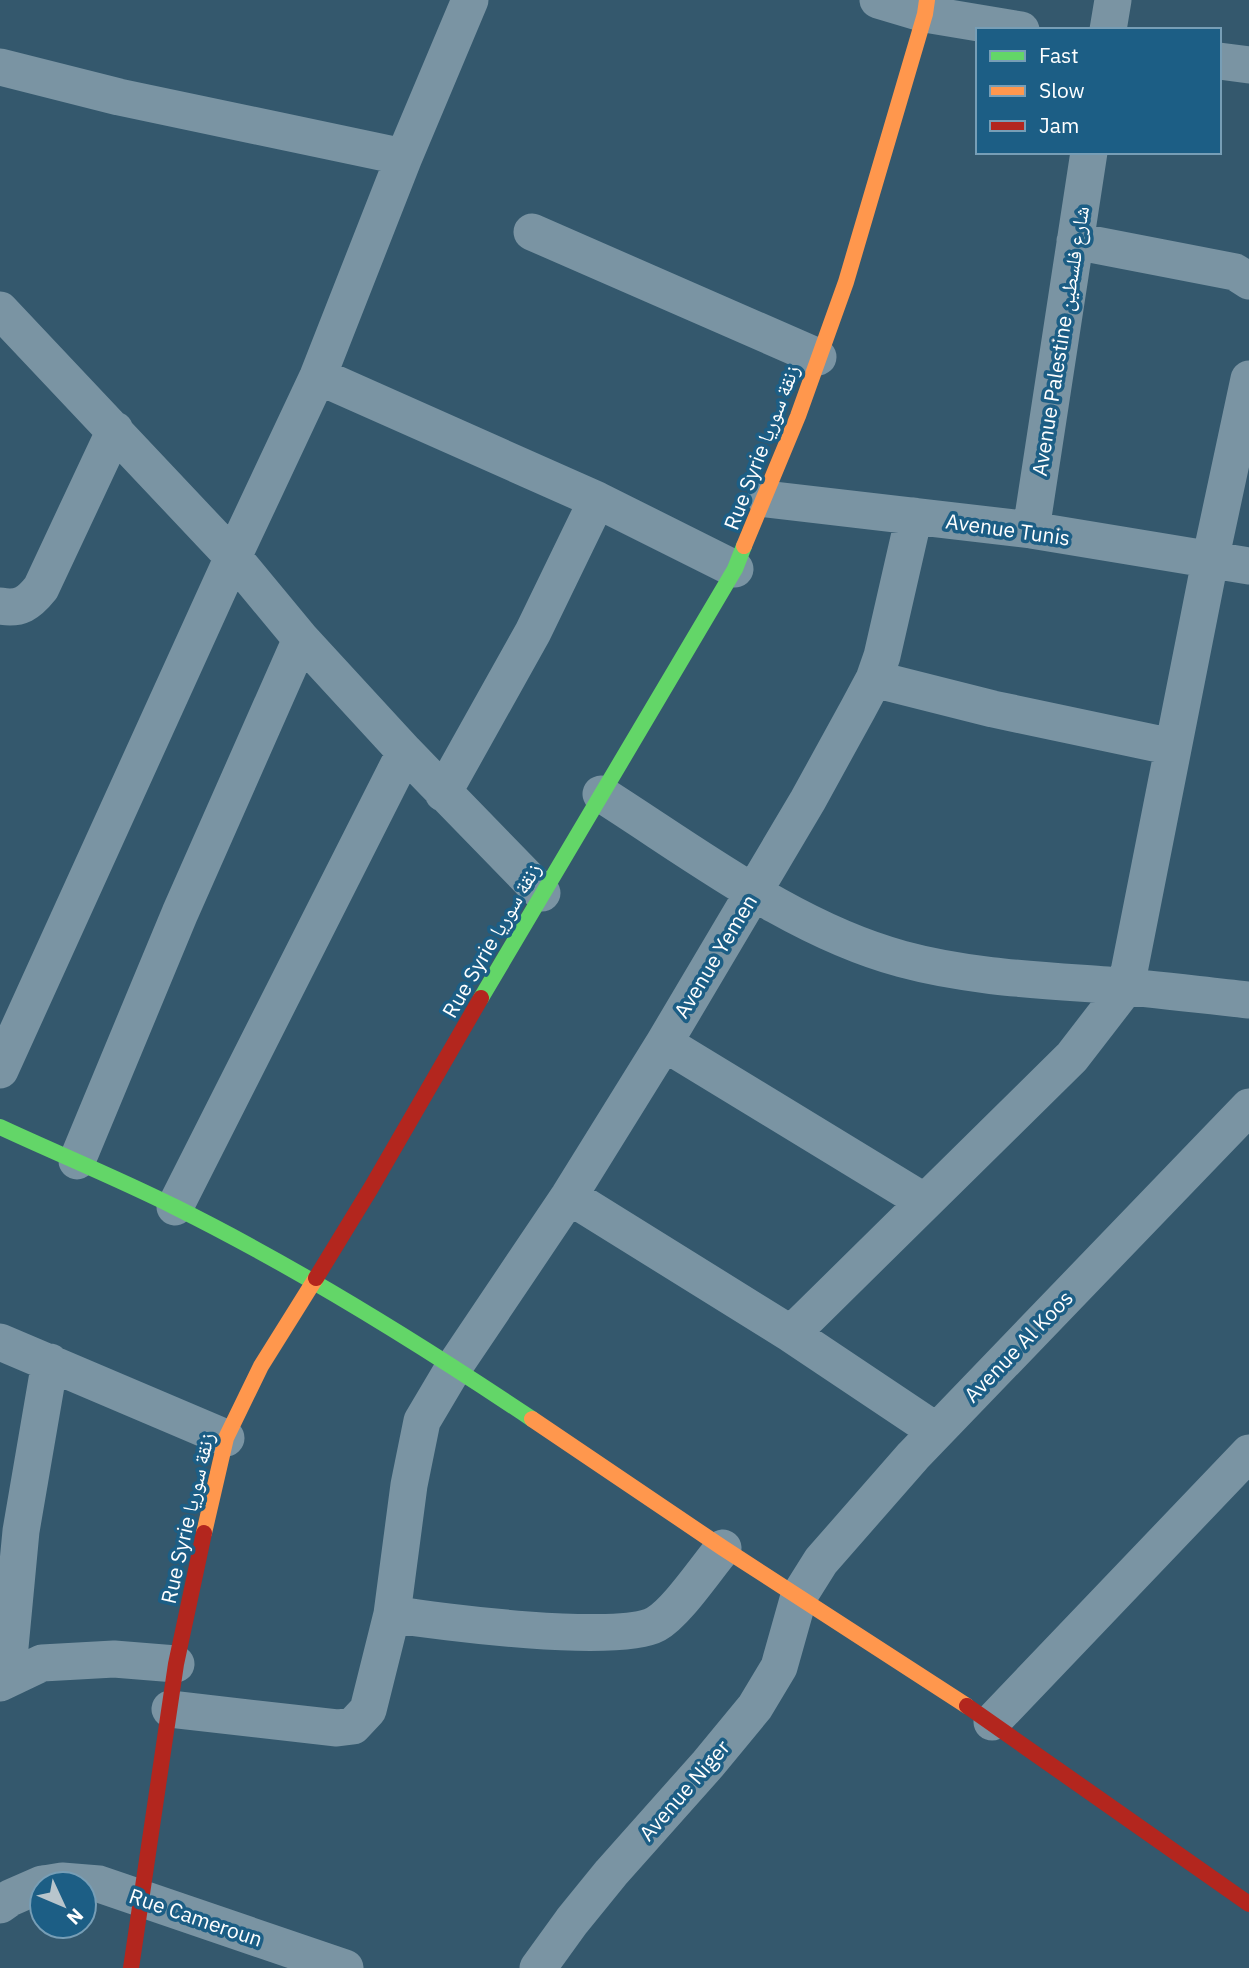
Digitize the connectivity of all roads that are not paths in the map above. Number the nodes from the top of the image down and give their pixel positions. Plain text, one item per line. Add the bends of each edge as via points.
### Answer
1 (470, 0) edge
2 (878, 0) edge
3 (1113, 0) edge
4 (926, 7) edge
5 (1013, 28) edge
6 (1108, 28) edge
7 (1221, 61) edge
8 (1249, 65) edge
9 (0, 67) edge
10 (1089, 154) edge
11 (404, 157) junction
12 (532, 232) dead end
13 (1075, 242) junction
14 (1249, 281) edge
15 (0, 310) edge
16 (818, 357) junction
17 (318, 376) junction
18 (1249, 379) edge
19 (115, 430) junction
20 (766, 499) junction
21 (597, 500) junction
22 (914, 516) junction
23 (1031, 530) junction
24 (233, 557) junction
25 (1210, 561) junction
26 (1249, 566) edge
27 (735, 569) junction
28 (0, 606) edge
29 (301, 639) junction
30 (874, 679) junction
31 (1173, 747) junction
32 (405, 752) junction
33 (443, 793) junction
34 (601, 794) junction
35 (753, 891) junction
36 (542, 893) junction
37 (1126, 987) junction
38 (1249, 1000) edge
39 (664, 1043) junction
40 (0, 1070) edge
41 (1249, 1107) edge
42 (0, 1127) edge
43 (77, 1161) junction
44 (569, 1196) junction
45 (925, 1202) junction
46 (175, 1208) junction
47 (312, 1282) junction
48 (791, 1334) junction
49 (0, 1342) edge
50 (50, 1362) junction
51 (454, 1367) junction
52 (936, 1431) junction
53 (226, 1437) junction
54 (1249, 1453) edge
55 (10, 1526) edge
56 (723, 1548) junction
57 (799, 1596) junction
58 (392, 1614) junction
59 (176, 1664) junction
60 (3, 1681) edge
61 (170, 1709) junction
62 (992, 1722) junction
63 (24, 1893) edge
64 (141, 1897) junction
65 (1249, 1904) edge
66 (131, 1968) edge
67 (345, 1968) edge
68 (538, 1968) edge

1 - 11 street
2 - 4 street
3 - 6 street
4 - 5 street
4 - 16 street, Rue Syrie زنقة سوريا via 846,282
7 - 8 street
9 - 11 street
10 - 13 street, Avenue Palestine شارع فلسطين
11 - 17 street
12 - 16 street
13 - 14 street via 1235,272
13 - 23 street, Avenue Palestine شارع فلسطين
15 - 19 street
16 - 20 street, Rue Syrie زنقة سوريا
17 - 21 street
17 - 24 street
18 - 25 street
19 - 24 street
19 - 28 street via 41,588 21,607
20 - 22 street, Avenue Tunis
20 - 27 street, Rue Syrie زنقة سوريا
21 - 27 street
21 - 33 street via 533,632
22 - 23 street, Avenue Tunis
22 - 30 street, Avenue Yemen
23 - 25 street, Avenue Tunis
24 - 29 street
24 - 40 street
25 - 26 street, Avenue Tunis
25 - 31 street
27 - 34 street, Rue Syrie زنقة سوريا
29 - 32 street
29 - 43 street
30 - 31 street
30 - 35 street, Avenue Yemen
31 - 37 street
32 - 33 street
32 - 46 street
33 - 36 street
34 - 35 street
34 - 36 street, Rue Syrie زنقة سوريا
35 - 37 street via 845,939 901,959 953,970
35 - 39 street, Avenue Yemen
36 - 47 street, Rue Syrie زنقة سوريا via 338,1245
37 - 38 street
37 - 45 street via 1072,1057
39 - 44 street, Avenue Yemen
39 - 45 street
41 - 52 street, Avenue Al Koos
42 - 43 street
43 - 46 street
44 - 48 street
44 - 51 street, Avenue Yemen
45 - 48 street
46 - 47 street
47 - 51 street
47 - 53 street, Rue Syrie زنقة سوريا via 261,1366
48 - 52 street
49 - 50 street
50 - 53 street
50 - 55 street
51 - 56 street
51 - 58 street, Avenue Yemen via 422,1421
52 - 57 street, Avenue Al Koos via 857,1517
53 - 59 street, Rue Syrie زنقة سوريا
54 - 62 street
55 - 60 street
56 - 57 street
56 - 58 street via 670,1612 640,1631 572,1632
57 - 62 street
57 - 68 street, Avenue Niger via 779,1667 755,1707 611,1873
58 - 61 street, Avenue Yemen via 368,1710 353,1726
59 - 60 street via 114,1659 41,1663
59 - 61 street, Rue Syrie زنقة سوريا
61 - 64 street, Rue Syrie زنقة سوريا
62 - 65 street
63 - 64 street, Rue Cameroun via 62,1881 99,1884
64 - 66 street, Rue Syrie زنقة سوريا
64 - 67 street, Rue Cameroun

